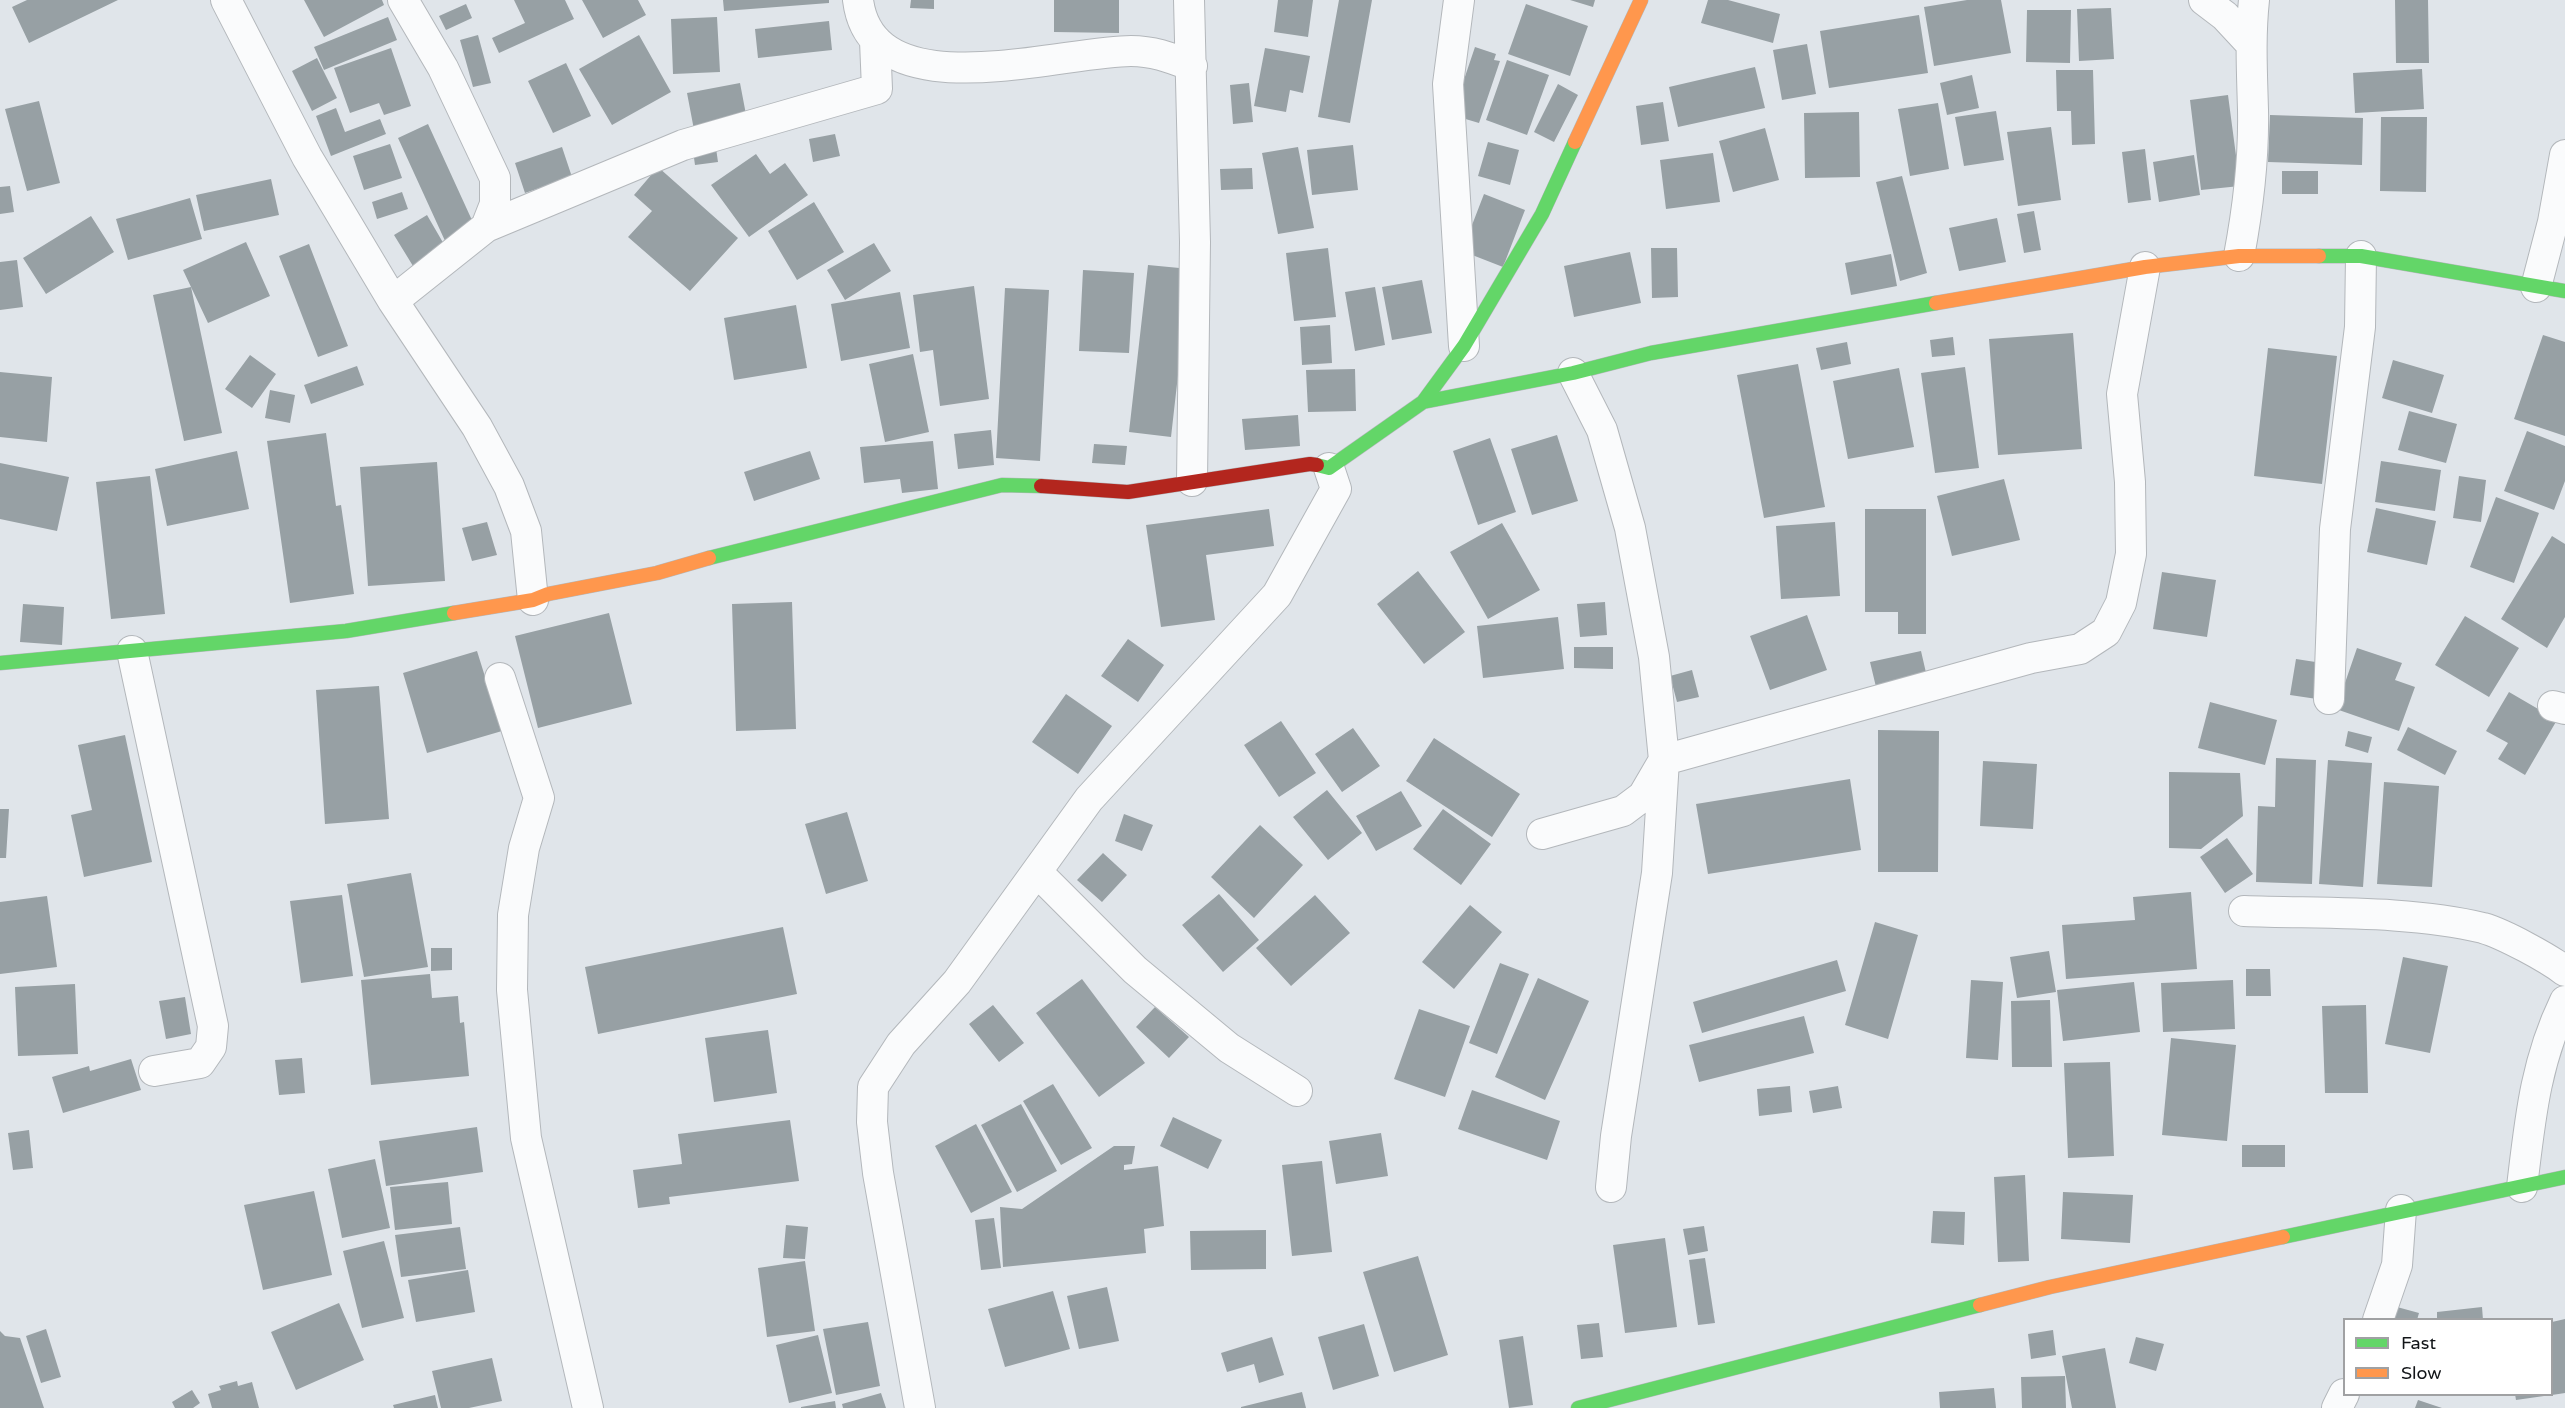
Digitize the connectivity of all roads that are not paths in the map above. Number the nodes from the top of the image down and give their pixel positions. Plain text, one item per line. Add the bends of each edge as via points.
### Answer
1 (226, 0) edge
2 (403, 0) edge
3 (858, 0) edge
4 (1189, 0) edge
5 (1460, 0) edge
6 (1641, 0) edge
7 (2204, 0) edge
8 (2254, 0) edge
9 (875, 41) junction
10 (2251, 44) junction
11 (1192, 66) junction
12 (2565, 155) edge
13 (486, 228) junction
14 (2239, 256) junction
15 (2361, 256) junction
16 (2145, 267) junction
17 (2551, 289) edge
18 (393, 301) junction
19 (1464, 346) junction
20 (1573, 374) junction
21 (1424, 402) junction
22 (1329, 468) junction
23 (1192, 481) junction
24 (533, 600) junction
25 (132, 651) junction
26 (0, 663) edge
27 (501, 678) dead end
28 (2329, 699) dead end
29 (1664, 760) junction
30 (1542, 834) dead end
31 (1037, 872) junction
32 (2244, 910) dead end
33 (2565, 971) edge
34 (2565, 1001) edge
35 (154, 1071) dead end
36 (1297, 1091) dead end
37 (2565, 1177) edge
38 (1611, 1187) dead end
39 (2522, 1187) junction
40 (2400, 1210) junction
41 (2379, 1318) edge
42 (588, 1408) edge
43 (920, 1408) edge
44 (1578, 1408) edge

1 - 18 street via 307,157
2 - 13 street via 443,68 495,178 495,204
3 - 9 street
4 - 11 street
5 - 19 street via 1448,84
6 - 19 street via 1542,214
7 - 10 street
8 - 10 street
9 - 11 street via 894,56 971,68 1128,51 1155,52
9 - 13 street via 877,89 683,145
10 - 14 street via 2249,204
11 - 23 street
12 - 17 street via 2553,222
13 - 18 street
14 - 15 street
14 - 16 street
15 - 17 street
15 - 28 street via 2360,327 2334,540
16 - 20 street via 1651,354
16 - 29 street via 2122,394 2130,482 2131,554 2121,603 2106,632 2080,649 2031,658
18 - 24 street via 477,427 508,486 526,531
19 - 21 street
20 - 21 street
20 - 29 street via 1602,430 1630,528 1654,657
21 - 22 street
22 - 23 street via 1310,464
22 - 31 street via 1335,489 1278,595 1089,800
23 - 24 street via 1128,492 1002,486 754,545 657,573
24 - 25 street via 346,631
25 - 26 street
25 - 35 street via 213,1026 211,1047 200,1064
27 - 42 street via 539,798 524,848 513,915 512,990 526,1138
29 - 30 street via 1643,796 1623,811
29 - 38 street via 1657,873
31 - 36 street via 1135,970 1229,1048
31 - 43 street via 957,982 901,1044 873,1087 872,1122 878,1173
32 - 33 street via 2425,918 2486,929
34 - 39 street via 2553,1025 2533,1090
37 - 39 street
39 - 40 street
40 - 41 street via 2397,1265
40 - 44 street via 2050,1287

